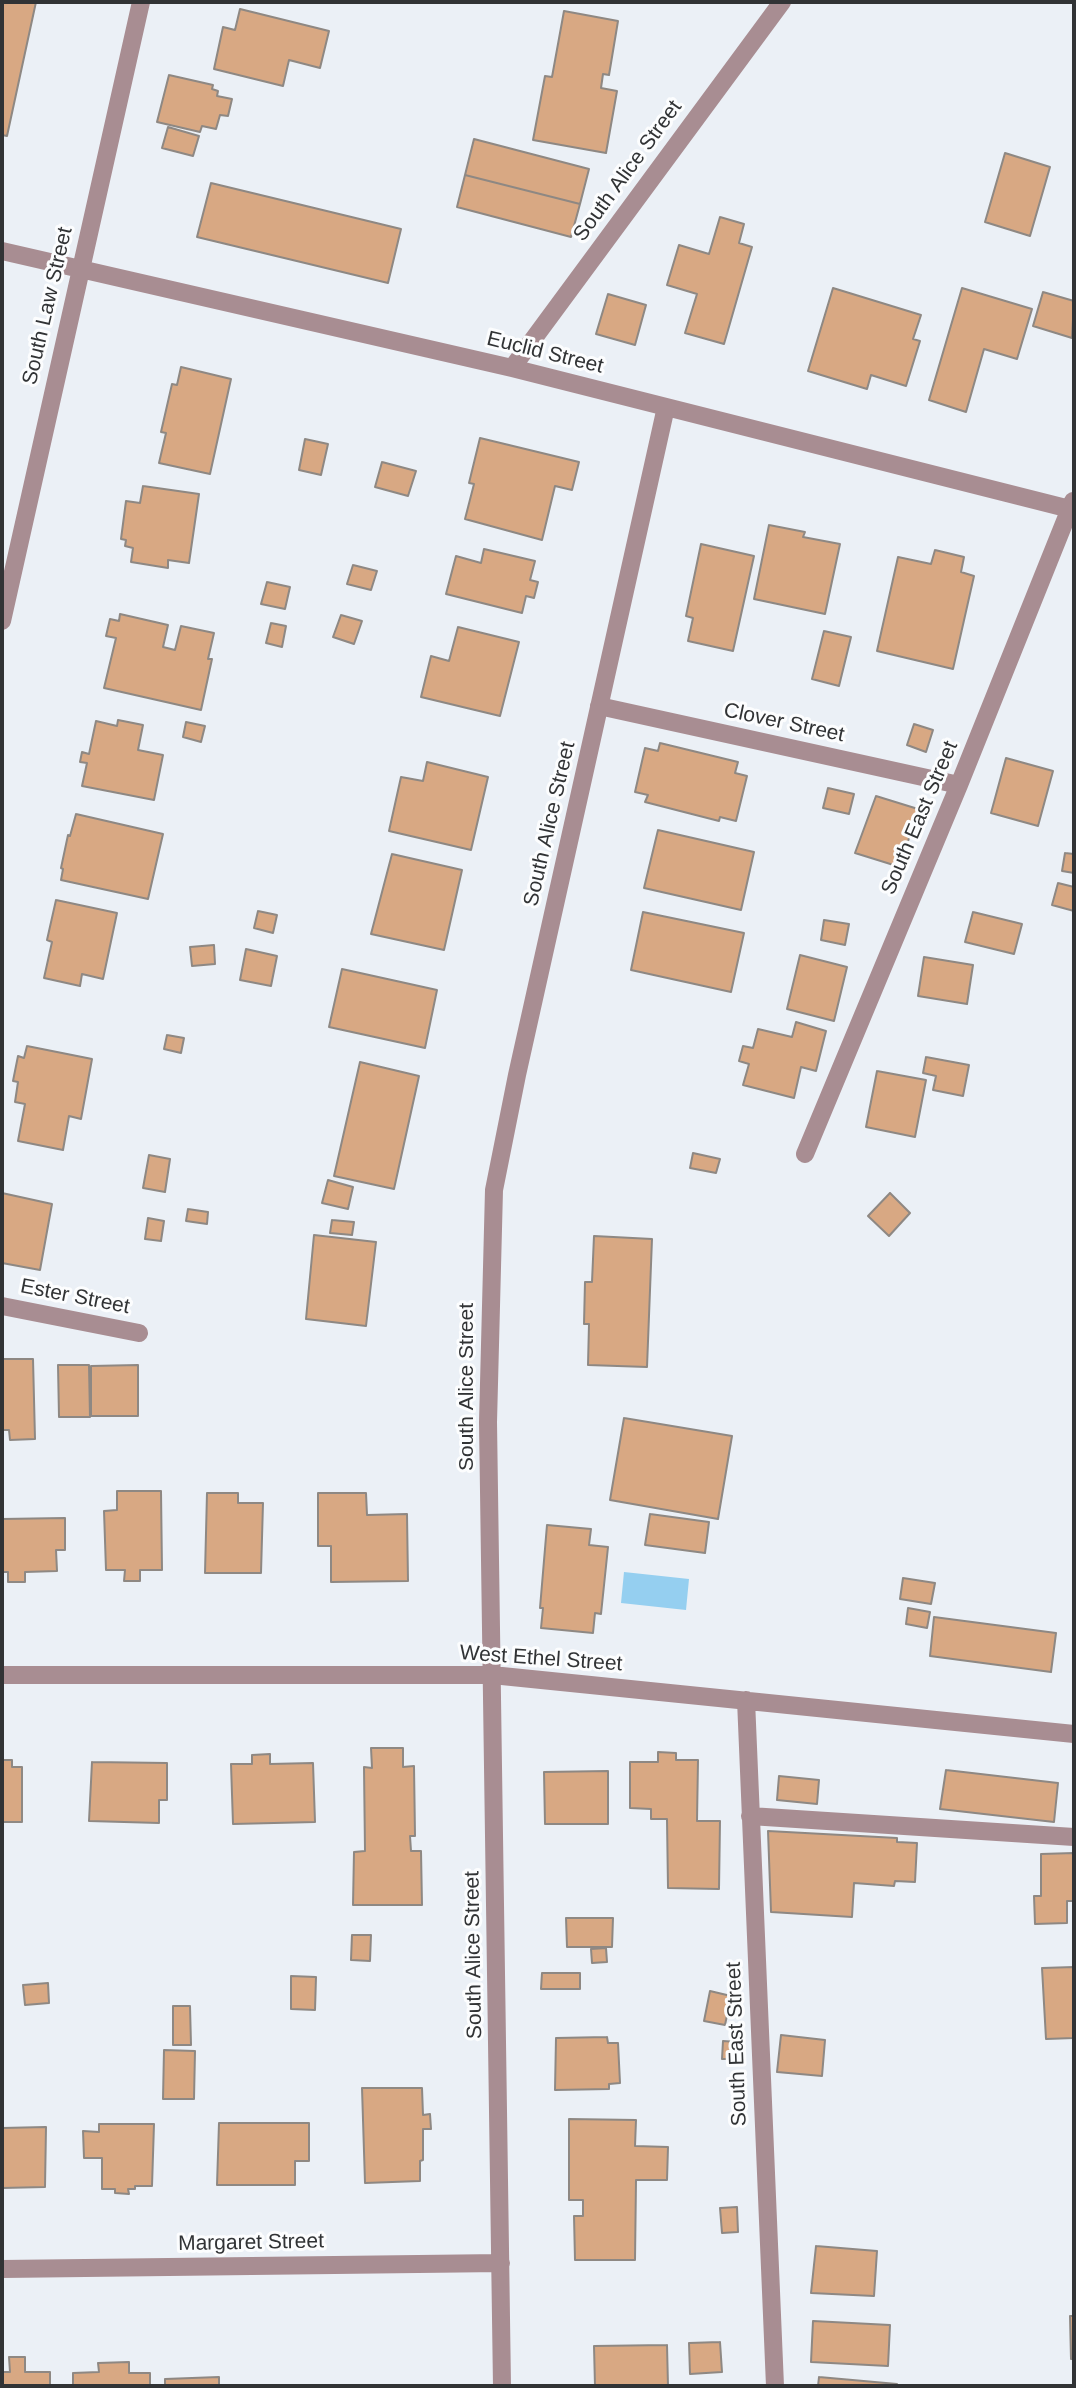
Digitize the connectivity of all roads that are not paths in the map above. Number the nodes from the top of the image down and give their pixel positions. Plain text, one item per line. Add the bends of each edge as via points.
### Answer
1 (141, 2) edge
2 (782, 2) edge
3 (2, 251) edge
4 (80, 268) junction
5 (512, 368) junction
6 (666, 407) junction
7 (1073, 506) edge
8 (8, 568) edge
9 (2, 621) edge
10 (599, 706) junction
11 (959, 785) junction
12 (805, 1154) dead end
13 (2, 1306) edge
14 (139, 1333) dead end
15 (2, 1675) edge
16 (492, 1675) junction
17 (746, 1700) junction
18 (1074, 1734) edge
19 (750, 1816) junction
20 (1074, 1837) edge
21 (501, 2263) junction
22 (2, 2269) edge
23 (502, 2386) edge
24 (775, 2386) edge

1 - 4 street, South Law Street
2 - 5 street, South Alice Street
3 - 4 street, Euclid Street
4 - 5 street, Euclid Street
4 - 8 street, South Law Street
5 - 6 street, Euclid Street
6 - 7 street, Euclid Street
6 - 10 street, South Alice Street
7 - 11 street, South East Street
8 - 9 street, South Law Street
10 - 11 street, Clover Street
10 - 16 street, South Alice Street via 494,1190 488,1422
11 - 12 street, South East Street
13 - 14 street, Ester Street
15 - 16 street, West Ethel Street
16 - 17 street, West Ethel Street
16 - 21 street, South Alice Street
17 - 18 street, West Ethel Street
17 - 19 street, South East Street
19 - 20 street
19 - 24 street, South East Street
21 - 22 street, Margaret Street
21 - 23 street, South Alice Street

